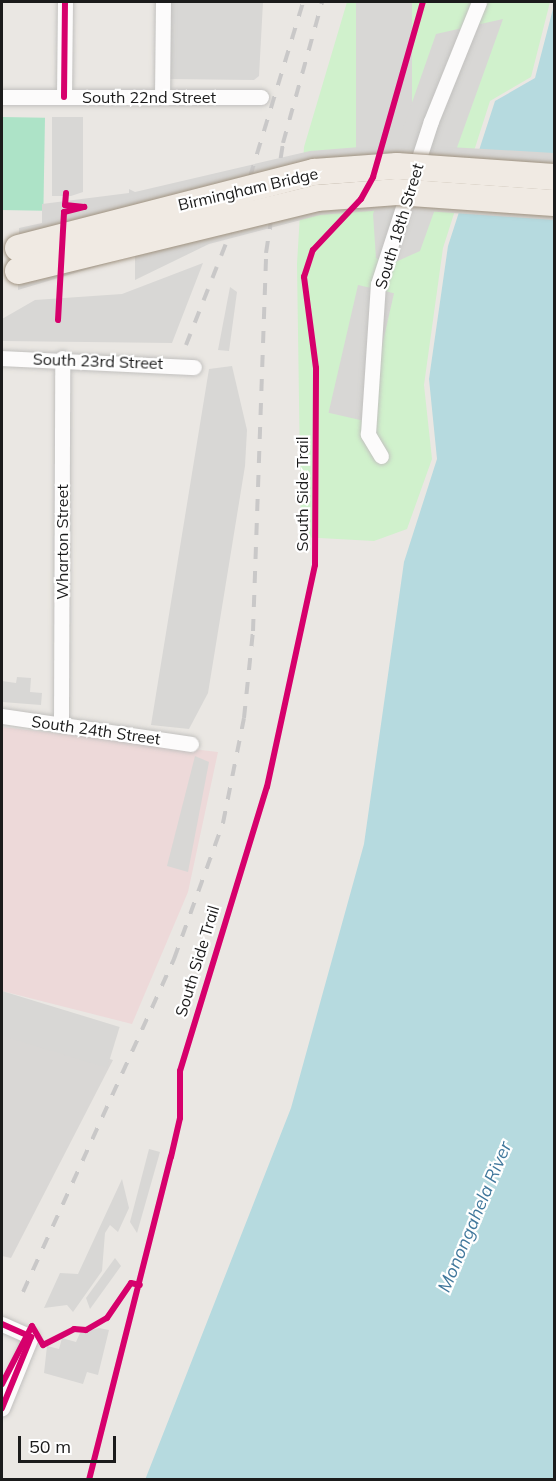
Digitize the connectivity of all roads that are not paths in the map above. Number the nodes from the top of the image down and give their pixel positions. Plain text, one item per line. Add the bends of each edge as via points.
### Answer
1 (65, 2) edge
2 (163, 2) edge
3 (479, 2) edge
4 (2, 97) edge
5 (64, 97) junction
6 (162, 97) junction
7 (261, 97) dead end
8 (555, 177) edge
9 (555, 203) edge
10 (2, 358) edge
11 (62, 358) junction
12 (194, 367) dead end
13 (381, 456) dead end
14 (2, 716) edge
15 (62, 725) junction
16 (191, 744) dead end
17 (2, 1324) edge
18 (2, 1408) edge

1 - 5 street
2 - 6 street
3 - 13 street, South 18th Street via 431,122 378,284 368,434
4 - 5 street, South 22nd Street
5 - 6 street, South 22nd Street
6 - 7 street, South 22nd Street
8 - 9 main road, Birmingham Bridge, bridge via 415,166 314,172 18,259 327,197 405,192
10 - 11 street, South 23rd Street
11 - 12 street, South 23rd Street
11 - 15 street, Wharton Street
14 - 15 street, South 24th Street
15 - 16 street, South 24th Street
17 - 18 street via 31,1337

